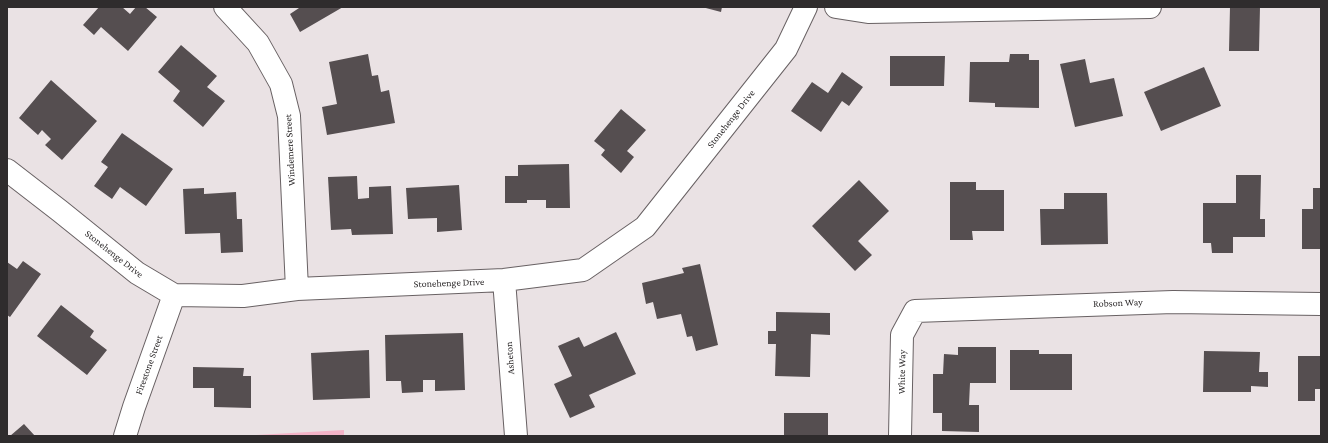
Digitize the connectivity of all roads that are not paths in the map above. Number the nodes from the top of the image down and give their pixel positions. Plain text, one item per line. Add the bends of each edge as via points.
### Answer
1 (225, 7) edge
2 (806, 7) edge
3 (836, 7) edge
4 (1150, 7) edge
5 (7, 170) edge
6 (504, 280) junction
7 (297, 289) junction
8 (174, 295) junction
9 (1321, 304) edge
10 (915, 311) joint
11 (126, 436) edge
12 (516, 436) edge
13 (900, 436) edge

1 - 7 street, Windemere Street via 258,43 281,84 289,116
2 - 6 street, Stonehenge Drive via 786,49 645,227 583,270
3 - 4 street via 868,12
5 - 8 street, Stonehenge Drive via 137,273
6 - 7 street, Stonehenge Drive
6 - 12 street, Asheton
7 - 8 street, Stonehenge Drive via 243,296
8 - 11 street, Firestone Street
9 - 10 street, Robson Way via 1173,302
10 - 13 street, White Way via 902,336

